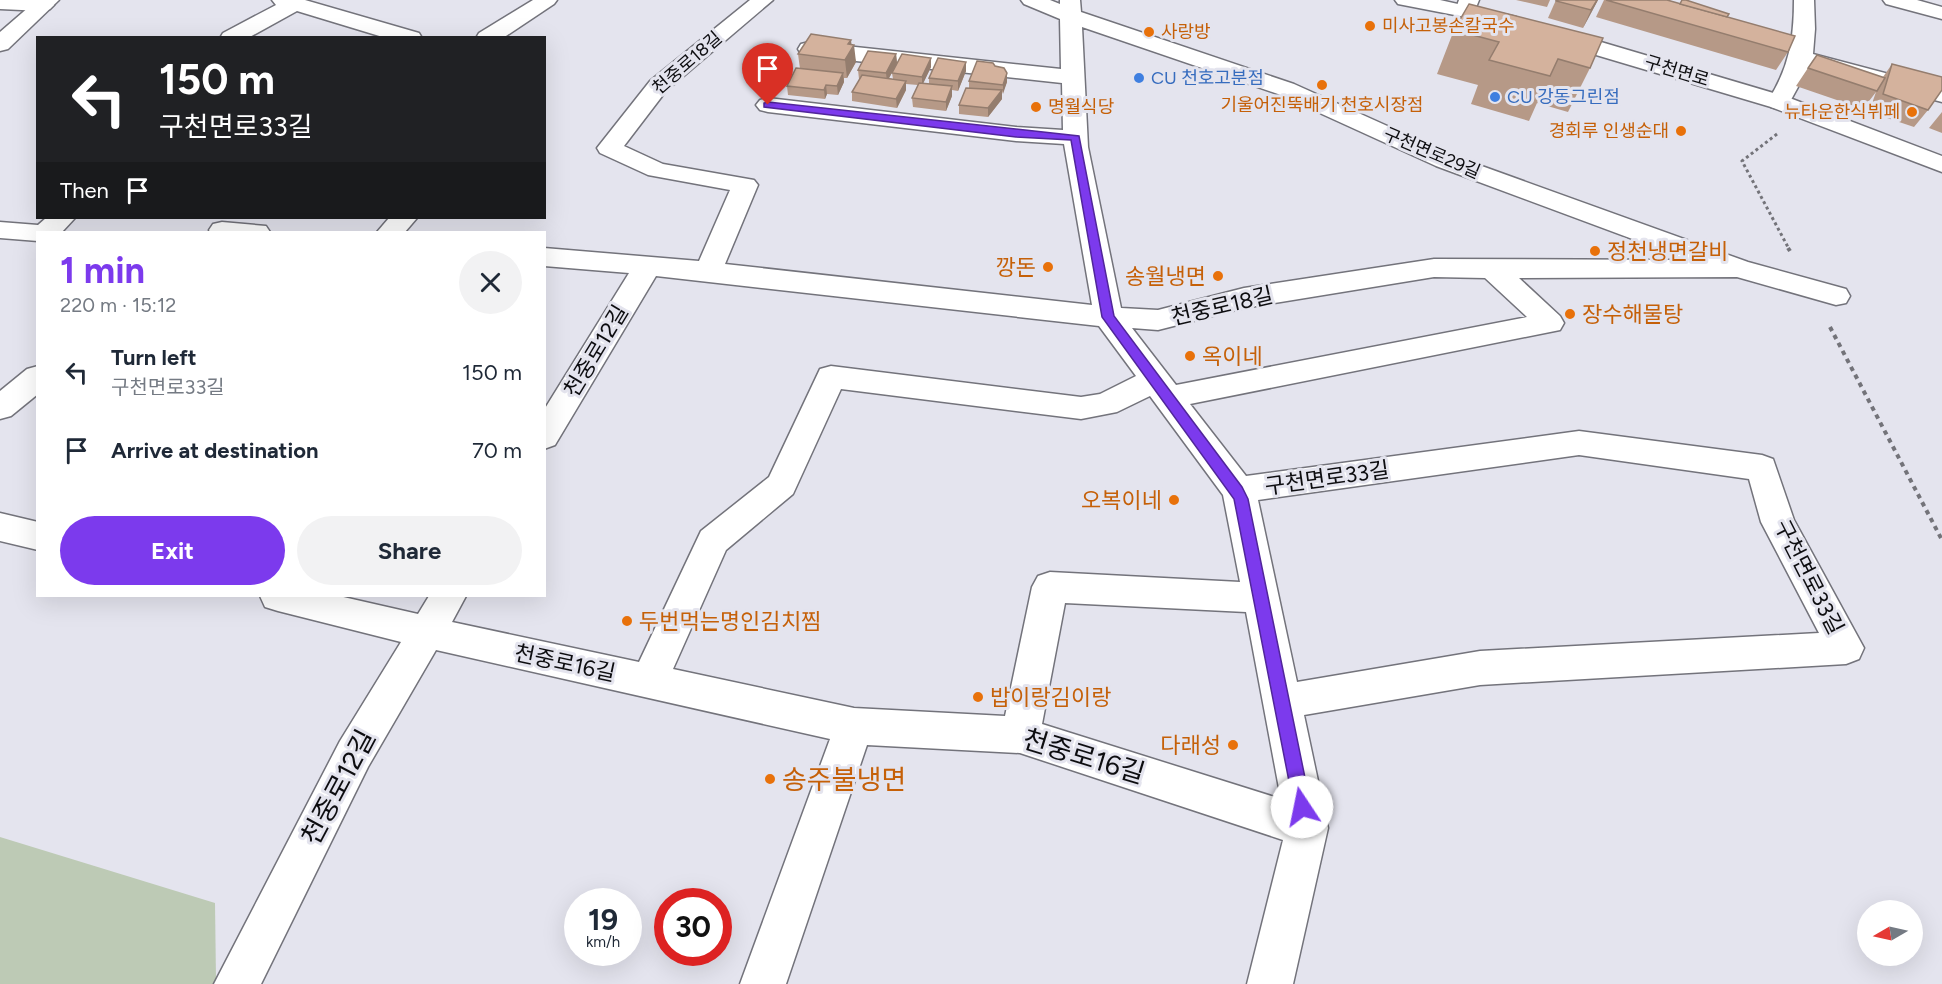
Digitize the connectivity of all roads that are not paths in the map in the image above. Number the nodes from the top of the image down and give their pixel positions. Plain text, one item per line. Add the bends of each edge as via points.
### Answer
1 (547, 0) edge
2 (763, 0) edge
3 (1031, 0) edge
4 (1405, 0) edge
5 (1804, 0) edge
6 (1893, 0) edge
7 (288, 2) edge
8 (0, 3) edge
9 (46, 3) edge
10 (1467, 6) edge
11 (1070, 8) edge
12 (1942, 13) edge
13 (234, 36) edge
14 (404, 36) edge
15 (490, 36) edge
16 (0, 44) edge
17 (808, 49) edge
18 (1800, 58) junction
19 (1073, 77) junction
20 (1942, 95) edge
21 (1779, 102) junction
22 (768, 105) dead end
23 (1076, 138) junction
24 (1942, 165) edge
25 (61, 219) edge
26 (403, 219) edge
27 (226, 226) edge
28 (0, 230) edge
29 (47, 231) edge
30 (252, 231) edge
31 (391, 231) edge
32 (36, 233) edge
33 (546, 257) edge
34 (648, 266) junction
35 (1738, 268) junction
36 (1493, 269) junction
37 (708, 271) junction
38 (1836, 296) dead end
39 (1108, 317) junction
40 (34, 384) edge
41 (1162, 388) junction
42 (0, 408) edge
43 (546, 434) edge
44 (1238, 490) junction
45 (0, 527) edge
46 (36, 536) edge
47 (282, 597) edge
48 (447, 597) edge
49 (1260, 598) junction
50 (426, 632) junction
51 (650, 681) junction
52 (1281, 702) junction
53 (854, 726) junction
54 (1020, 735) junction
55 (1306, 828) junction
56 (237, 984) edge
57 (764, 984) edge
58 (1270, 984) edge

1 - 15 street
2 - 37 street, 천중로18길 via 658,86 609,148 657,171 745,185
3 - 11 street, 구천면로29길
4 - 10 street, 구천면로
5 - 18 street via 1806,38
6 - 12 street
7 - 13 street
7 - 14 street
8 - 9 street
9 - 16 street
10 - 21 street, 구천면로
11 - 19 street, 구천면로33길
11 - 35 street, 구천면로29길 via 1286,89 1445,161
17 - 19 street
18 - 20 street
18 - 21 street via 1794,81
19 - 23 street, 구천면로33길
21 - 24 street, 구천면로
22 - 23 street
23 - 39 street, 구천면로33길
25 - 29 street
26 - 31 street
27 - 30 street
28 - 32 street
33 - 34 street, 천중로18길
34 - 37 street, 천중로18길
34 - 43 street, 천중로12길
35 - 36 street, 천중로18길
35 - 38 street, 구천면로29길
36 - 39 street, 천중로18길 via 1434,268 1244,298 1158,320
36 - 41 street via 1550,323
37 - 39 street, 천중로18길
39 - 41 street, 구천면로33길
40 - 42 street
41 - 44 street, 구천면로33길
41 - 51 street via 1081,408 831,376 781,485 713,541
44 - 49 street, 구천면로33길
44 - 52 street, 구천면로33길 via 1579,443 1762,468 1778,522 1846,648 1480,668
45 - 46 street
47 - 50 street, 천중로16길
48 - 50 street, 천중로12길
49 - 52 street, 구천면로33길
49 - 54 street via 1050,587
50 - 51 street, 천중로16길
50 - 56 street, 천중로12길 via 354,754
51 - 53 street, 천중로16길
52 - 55 street, 구천면로33길
53 - 54 street, 천중로16길
53 - 57 street
54 - 55 street, 천중로16길
55 - 58 street

